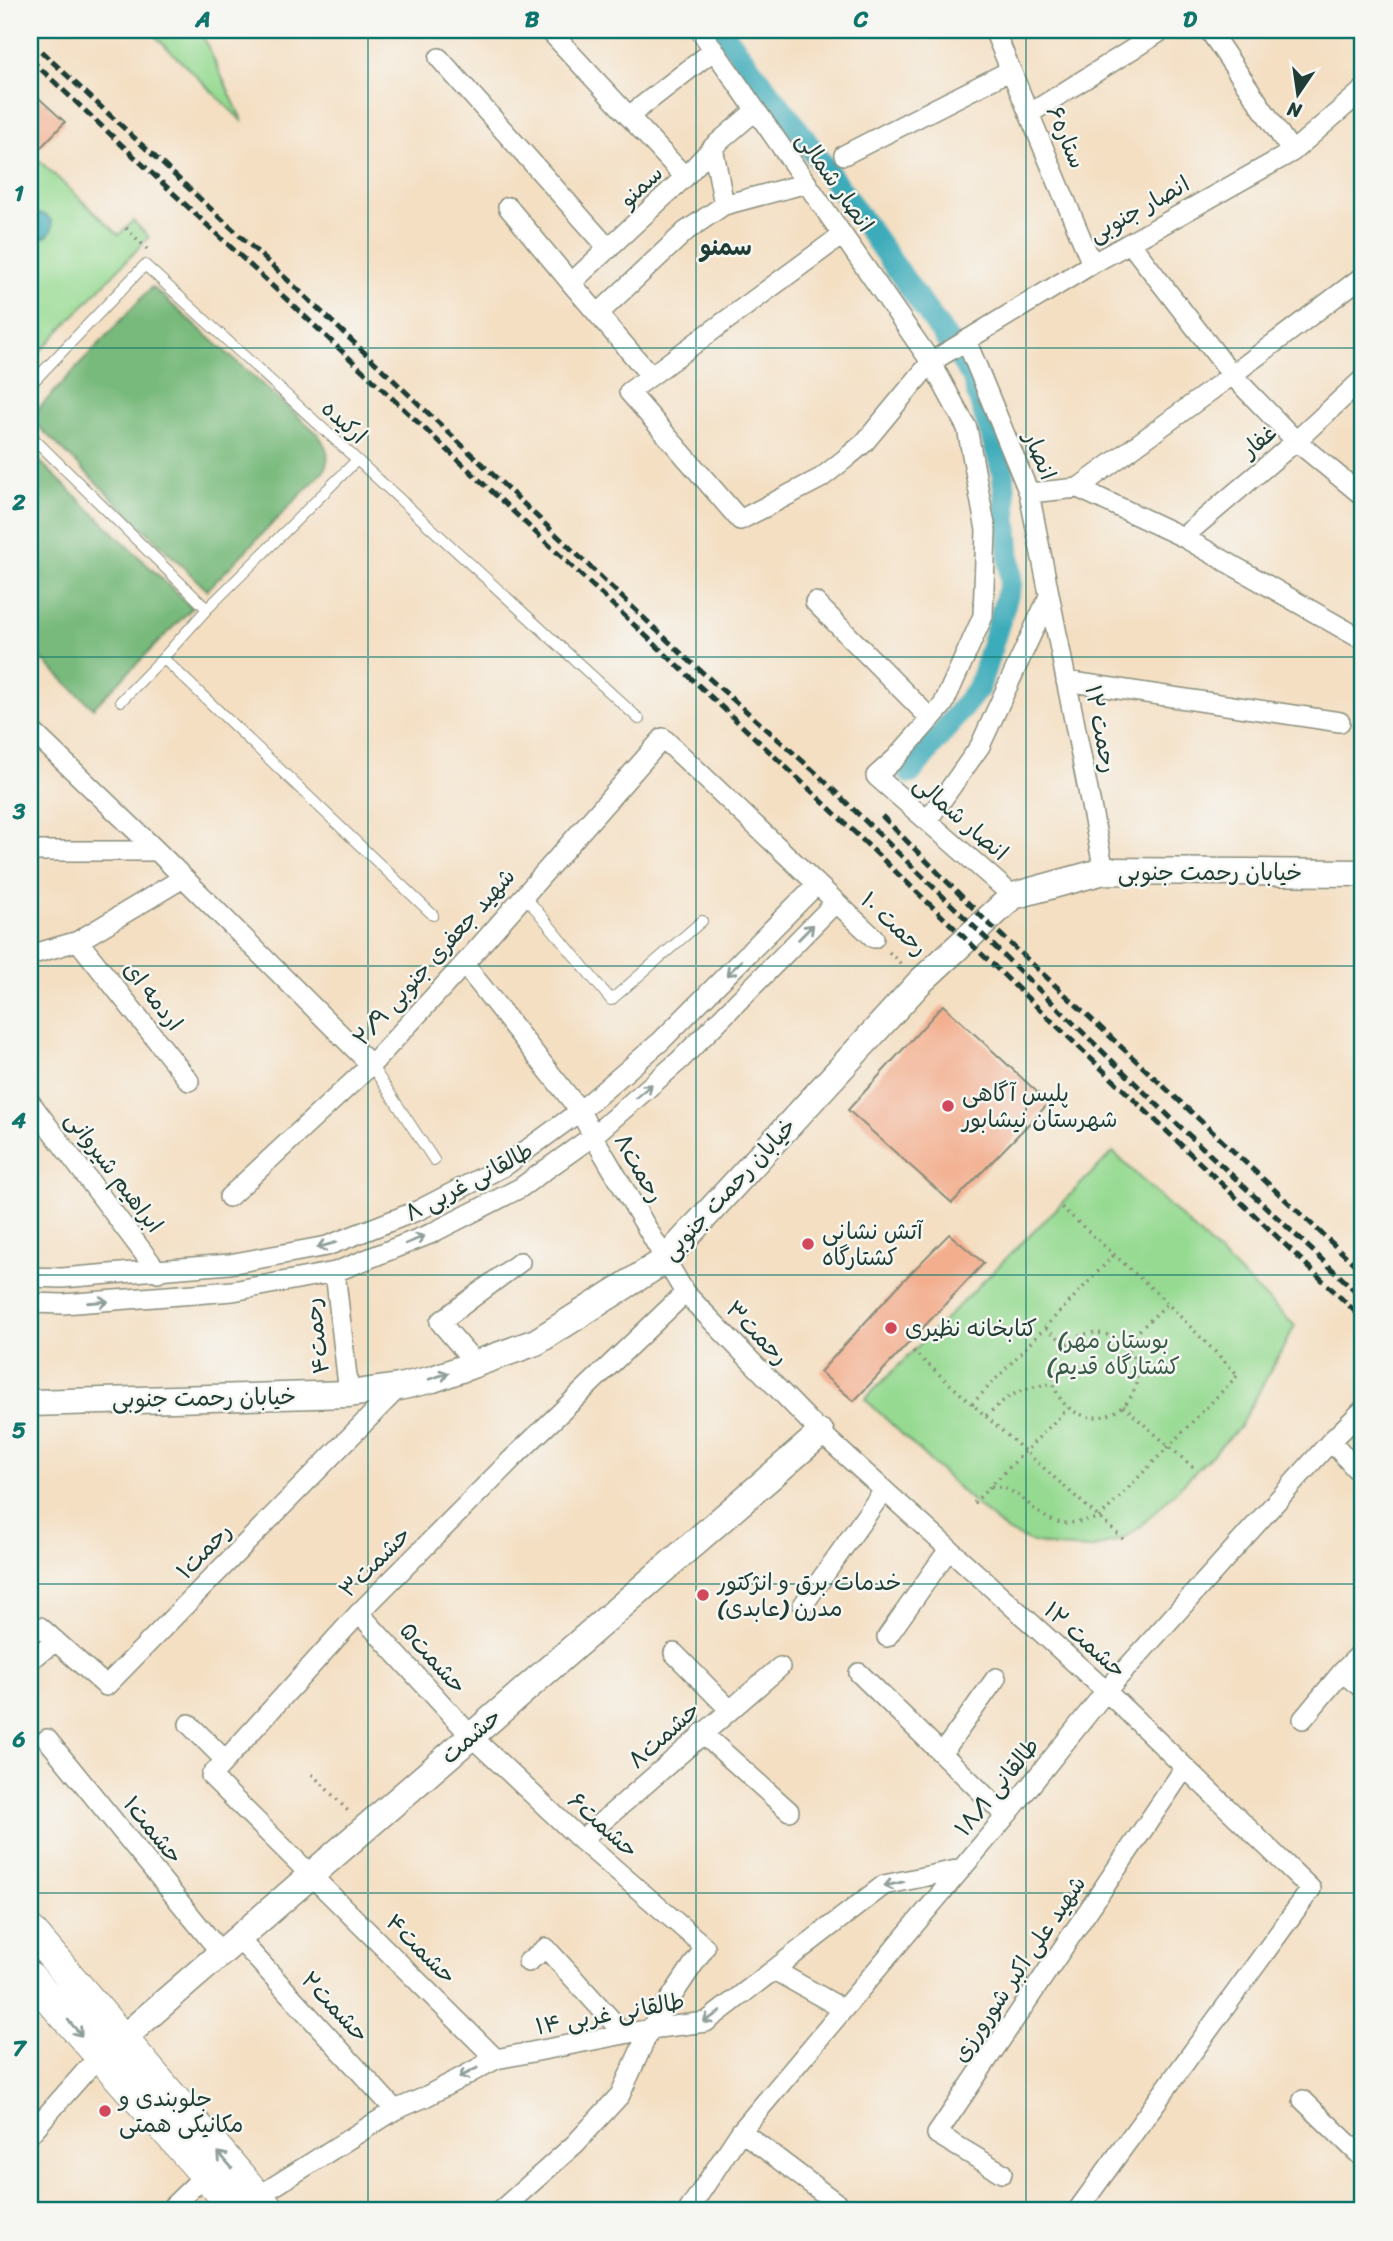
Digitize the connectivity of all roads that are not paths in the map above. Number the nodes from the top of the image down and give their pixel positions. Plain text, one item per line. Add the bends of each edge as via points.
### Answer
1 (549, 30) edge
2 (700, 30) edge
3 (994, 30) edge
4 (1163, 30) edge
5 (1209, 30) edge
6 (714, 50) junction
7 (439, 58) dead end
8 (1011, 70) junction
9 (1363, 90) edge
10 (756, 110) junction
11 (1029, 114) junction
12 (629, 116) junction
13 (713, 146) junction
14 (1292, 152) junction
15 (844, 155) dead end
16 (685, 177) junction
17 (807, 183) junction
18 (724, 205) junction
19 (508, 207) dead end
20 (842, 235) junction
21 (1130, 243) junction
22 (610, 249) junction
23 (1092, 264) junction
24 (1363, 276) edge
25 (571, 283) junction
26 (598, 314) junction
27 (966, 340) junction
28 (930, 362) junction
29 (650, 375) junction
30 (1232, 375) junction
31 (1363, 379) edge
32 (30, 385) edge
33 (30, 435) edge
34 (1296, 441) junction
35 (357, 460) junction
36 (1078, 488) junction
37 (1029, 493) junction
38 (1363, 496) edge
39 (1183, 537) junction
40 (1049, 596) junction
41 (815, 602) dead end
42 (207, 608) junction
43 (1363, 640) edge
44 (163, 658) junction
45 (1066, 681) junction
46 (121, 701) dead end
47 (639, 719) dead end
48 (931, 719) junction
49 (1340, 722) dead end
50 (30, 729) edge
51 (663, 738) joint
52 (927, 821) junction
53 (30, 851) edge
54 (157, 851) junction
55 (1104, 871) junction
56 (1363, 873) edge
57 (183, 878) junction
58 (816, 885) junction
59 (523, 895) junction
60 (1013, 896) junction
61 (835, 903) junction
62 (433, 915) dead end
63 (702, 921) dead end
64 (874, 938) road end
65 (78, 941) junction
66 (30, 955) edge
67 (464, 964) junction
68 (372, 1065) junction
69 (189, 1081) dead end
70 (30, 1102) edge
71 (580, 1111) junction
72 (593, 1136) junction
73 (433, 1160) dead end
74 (229, 1197) dead end
75 (375, 1227) junction
76 (386, 1252) junction
77 (664, 1261) junction
78 (520, 1262) dead end
79 (158, 1272) junction
80 (335, 1272) junction
81 (30, 1277) edge
82 (685, 1293) junction
83 (30, 1303) edge
84 (476, 1364) junction
85 (399, 1387) junction
86 (349, 1394) junction
87 (30, 1403) edge
88 (1363, 1409) edge
89 (821, 1433) junction
90 (1331, 1441) junction
91 (1363, 1477) edge
92 (884, 1490) junction
93 (948, 1549) junction
94 (803, 1605) dead end
95 (359, 1613) junction
96 (40, 1627) dead end
97 (887, 1637) dead end
98 (56, 1641) junction
99 (1363, 1651) edge
100 (674, 1653) dead end
101 (30, 1660) edge
102 (780, 1667) dead end
103 (1342, 1672) junction
104 (859, 1673) dead end
105 (996, 1678) dead end
106 (1363, 1689) edge
107 (1105, 1691) junction
108 (729, 1709) junction
109 (1303, 1719) dead end
110 (189, 1724) dead end
111 (702, 1734) junction
112 (471, 1736) junction
113 (47, 1739) dead end
114 (943, 1752) junction
115 (225, 1760) junction
116 (1184, 1769) junction
117 (789, 1811) dead end
118 (1006, 1816) junction
119 (581, 1840) junction
120 (961, 1870) junction
121 (312, 1874) junction
122 (30, 1930) edge
123 (230, 1945) junction
124 (528, 1962) dead end
125 (774, 1970) junction
126 (30, 1977) edge
127 (843, 2010) junction
128 (650, 2029) junction
129 (624, 2034) junction
130 (110, 2047) junction
131 (496, 2059) junction
132 (1303, 2100) dead end
133 (395, 2110) junction
134 (741, 2131) junction
135 (30, 2134) edge
136 (1363, 2158) edge
137 (1002, 2173) dead end
138 (205, 2175) junction
139 (253, 2208) edge
140 (168, 2211) edge
141 (499, 2211) edge
142 (688, 2211) edge
143 (847, 2211) edge
144 (1077, 2211) edge

1 - 12 street, سمنو
2 - 6 street, انصار شمالی
3 - 8 street, ستاره۶
4 - 11 street
5 - 14 street
6 - 10 street, انصار شمالی
6 - 12 street
7 - 22 street
8 - 11 street, ستاره۶
8 - 15 street
9 - 14 street, انصار جنوبی
10 - 13 street
10 - 17 street, انصار شمالی
11 - 23 street, ستاره۶
12 - 16 street, سمنو
13 - 16 street
13 - 18 street
14 - 21 street, انصار جنوبی
16 - 22 street, سمنو
17 - 18 street
17 - 20 street, انصار شمالی
18 - 26 street via 686,231
19 - 25 street
20 - 28 street, انصار شمالی
20 - 29 street
21 - 23 street, انصار جنوبی
21 - 30 street
22 - 25 street, سمنو
23 - 27 street, انصار جنوبی
24 - 30 street
25 - 26 street
26 - 29 street
27 - 28 street, انصار جنوبی
27 - 37 street, انصار
28 - 29 street, انصار جنوبی via 864,443 845,459 821,478 740,520 629,392
28 - 48 street, انصار شمالی via 967,428 986,530 983,616 943,705
30 - 34 street
30 - 36 street
31 - 34 street, غفار
32 - 35 lane, ارکیده via 145,265
33 - 42 lane
34 - 38 street
34 - 39 street, غفار
35 - 42 lane
35 - 47 lane, ارکیده
36 - 37 street
36 - 39 street
37 - 40 street, انصار
39 - 43 street
40 - 45 street, رحمت ۱۲
40 - 52 street via 980,746
41 - 48 street
42 - 44 lane
44 - 46 lane
44 - 62 lane
45 - 49 street
45 - 55 street, رحمت ۱۲
48 - 52 street, انصار شمالی via 876,776
50 - 54 street
51 - 58 street, رحمت ۱۰
51 - 59 street, شهید جعفری جنوبی ۲/۹
52 - 60 street, انصار شمالی
53 - 54 street
54 - 57 street
55 - 56 street, خیابان رحمت جنوبی
55 - 60 street, خیابان رحمت جنوبی
57 - 65 street
57 - 68 street
58 - 61 street, رحمت ۱۰
58 -> 71 street, طالقانی غربی ۸ via 662,1041
59 - 63 lane via 611,1000
59 - 67 street, شهید جعفری جنوبی ۲/۹
60 - 77 street, خیابان رحمت جنوبی via 920,982
61 - 64 street, رحمت ۱۰
72 -> 61 street, طالقانی غربی ۸ via 680,1060
65 - 66 street
65 - 69 street, اردمه ای
67 - 68 street, شهید جعفری جنوبی ۲/۹
67 - 71 street, رحمت۸
68 - 73 lane
68 - 74 street, شهید جعفری جنوبی ۲/۹
70 - 79 street, ابراهیم شیروانی
71 - 72 street, رحمت۸
71 - 75 street, طالقانی غربی ۸ via 506,1166
76 -> 72 street, طالقانی غربی ۸ via 520,1188
72 - 77 street, رحمت۸
75 - 76 street
75 -> 79 street, طالقانی غربی ۸ via 327,1246 229,1265
76 - 80 street, طالقانی غربی ۸
77 - 82 street, رحمت۳
77 - 84 street, خیابان رحمت جنوبی via 536,1342
78 - 84 street via 440,1322
79 - 81 street, طالقانی غربی ۸
83 -> 80 street, طالقانی غربی ۸ via 233,1291
80 - 86 street, رحمت۴
82 - 89 street, رحمت۳
82 - 95 street, حشمت۳
85 -> 84 street, خیابان رحمت جنوبی
85 - 86 street, خیابان رحمت جنوبی
85 - 98 street, رحمت۱ via 106,1686
86 - 87 street, خیابان رحمت جنوبی
88 - 90 street, طالقانی ۱۸/۱
89 - 92 street, حشمت ۱۲
89 - 112 street, حشمت
90 - 91 street
90 - 107 street, طالقانی ۱۸/۱
92 - 93 street, حشمت ۱۲
92 - 94 street
93 - 97 street
93 - 107 street, حشمت ۱۲
95 - 112 street, حشمت۵
95 - 115 street, حشمت۳
96 - 98 street, رحمت۱
98 - 101 street
99 - 103 street
100 - 108 street
102 - 108 street, حشمت۸
103 - 106 street
103 - 109 street
104 - 114 street
105 - 114 street
107 - 116 street, حشمت ۱۲
107 - 118 street, طالقانی ۱۸/۱
108 - 111 street, حشمت۸
110 - 115 street
111 - 117 street
111 - 119 street, حشمت۸
112 - 119 street, حشمت۶
112 - 121 street, حشمت
113 - 123 street, حشمت۱
114 - 118 street
115 - 121 street via 211,1776
116 - 137 street, شهید علی اکبر شورورزی via 937,2134
116 - 144 street, حشمت ۱۲ via 1311,1889
118 - 120 street, طالقانی ۱۸/۱
119 - 128 street, حشمت۶ via 705,1947
120 -> 125 street, طالقانی غربی ۱۴ via 884,1885
120 - 127 street, طالقانی ۱۸/۱
121 - 123 street, حشمت
121 - 131 street, حشمت۴
122 - 130 main road
123 - 130 street, حشمت
123 - 133 street, حشمت۲
124 - 129 street via 546,1948
125 - 127 street
125 -> 128 street, طالقانی غربی ۱۴ via 706,2022
126 -> 130 main road
127 - 134 street, طالقانی ۱۸/۱
128 - 129 street, طالقانی غربی ۱۴
128 - 141 street via 620,2095 575,2144
129 - 131 street, طالقانی غربی ۱۴
130 - 135 street
130 - 138 main road
139 -> 130 main road
131 -> 133 street, طالقانی غربی ۱۴
132 - 136 street
133 - 139 street, طالقانی غربی ۱۴
134 - 142 street, طالقانی ۱۸/۱
134 - 143 street
138 - 139 main road
138 - 140 street

